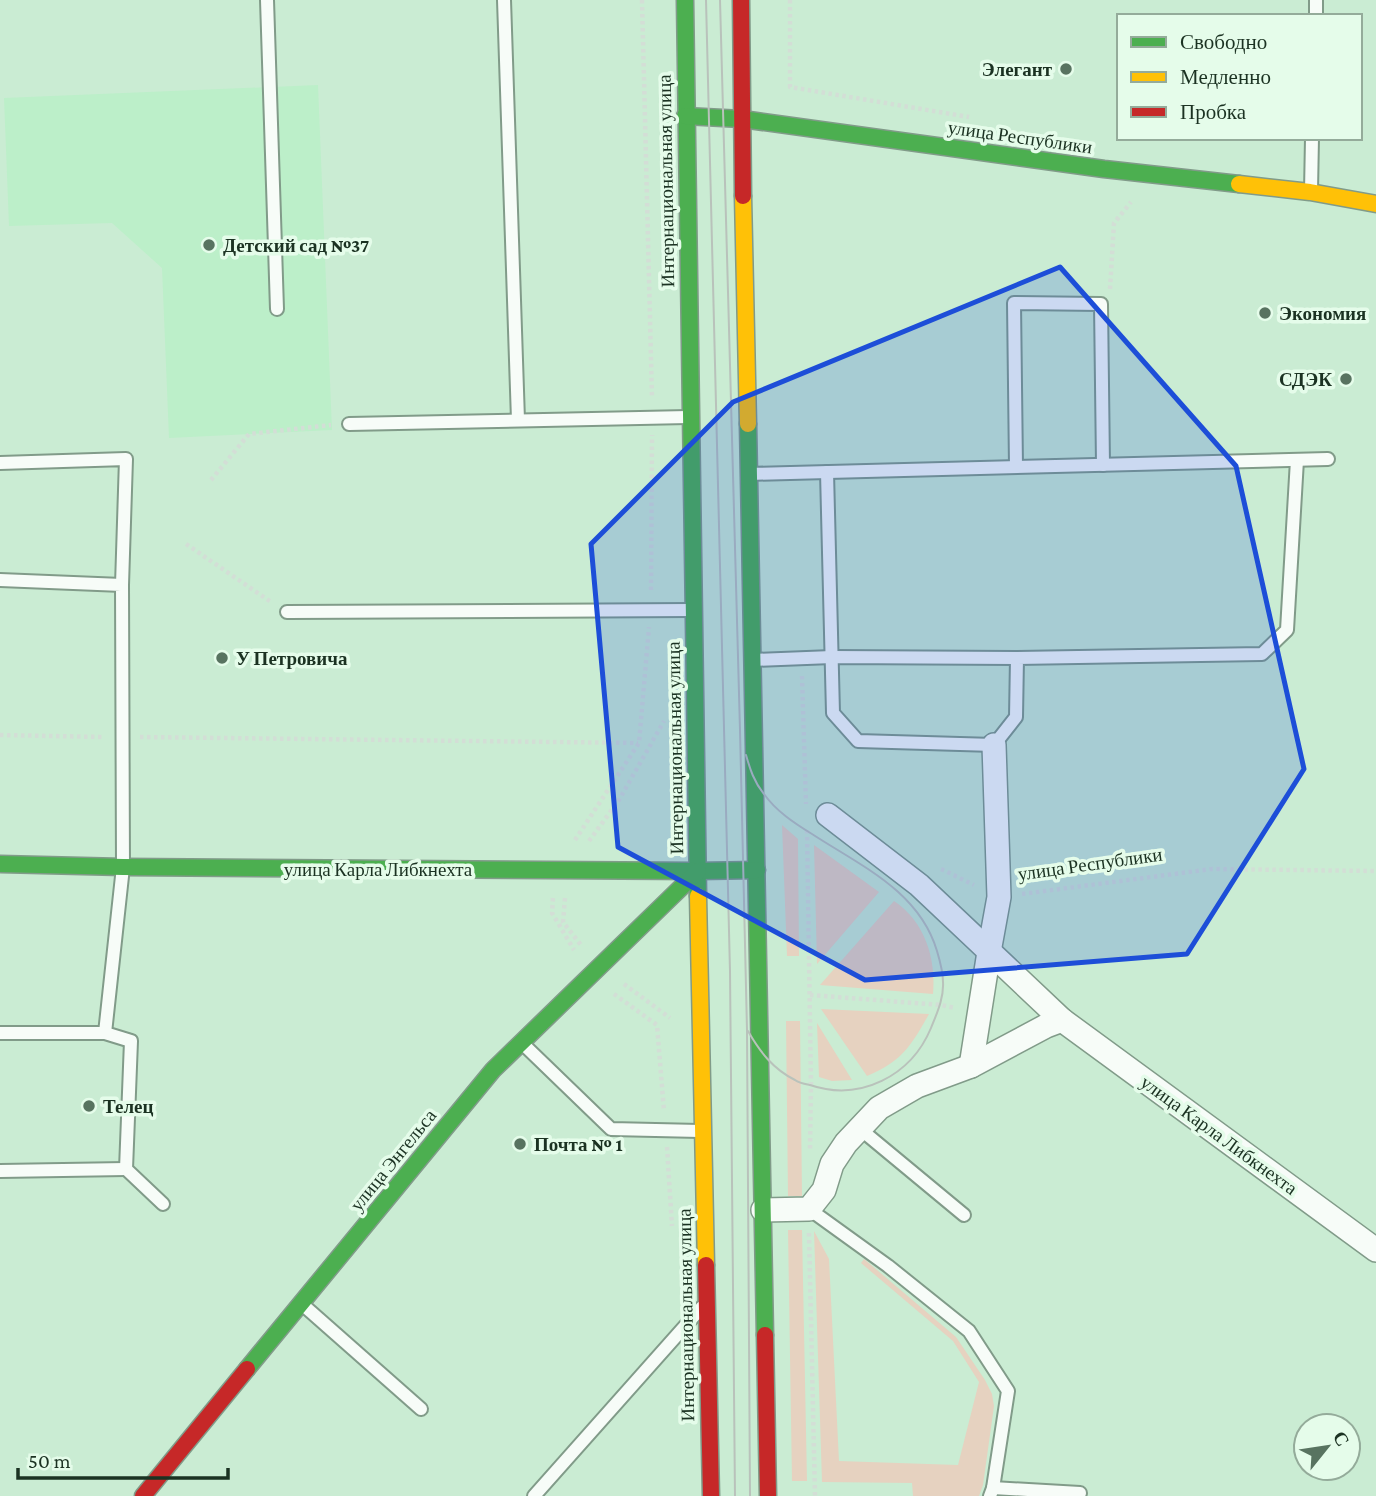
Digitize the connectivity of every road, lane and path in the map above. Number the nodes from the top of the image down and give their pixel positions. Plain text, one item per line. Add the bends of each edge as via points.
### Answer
1 (267, 0) edge
2 (504, 0) edge
3 (642, 0) edge
4 (685, 0) edge
5 (741, 0) edge
6 (790, 0) edge
7 (685, 116) junction
8 (976, 118) dead end
9 (742, 119) junction
10 (1312, 140) edge
11 (1311, 192) junction
12 (1136, 196) dead end
13 (1376, 204) edge
14 (1101, 304) junction
15 (277, 309) dead end
16 (691, 417) junction
17 (652, 418) junction
18 (518, 419) junction
19 (349, 424) joint
20 (1328, 459) dead end
21 (1297, 460) junction
22 (0, 463) edge
23 (1103, 465) junction
24 (1016, 467) junction
25 (828, 472) junction
26 (748, 474) junction
27 (211, 480) dead end
28 (186, 544) dead end
29 (0, 580) edge
30 (121, 585) junction
31 (651, 610) junction
32 (694, 610) junction
33 (287, 612) joint
34 (832, 657) junction
35 (801, 658) junction
36 (1017, 658) junction
37 (752, 660) junction
38 (664, 721) dead end
39 (0, 735) edge
40 (122, 738) junction
41 (639, 743) junction
42 (994, 745) junction
43 (814, 816) junction
44 (0, 864) edge
45 (123, 867) junction
46 (938, 868) dead end
47 (560, 870) junction
48 (757, 870) junction
49 (698, 871) junction
50 (1376, 871) edge
51 (999, 897) junction
52 (989, 952) junction
53 (594, 972) junction
54 (810, 995) junction
55 (980, 1013) junction
56 (1062, 1020) junction
57 (674, 1021) dead end
58 (0, 1033) edge
59 (105, 1033) junction
60 (521, 1043) junction
61 (971, 1066) junction
62 (859, 1128) junction
63 (666, 1130) junction
64 (703, 1131) junction
65 (810, 1154) dead end
66 (126, 1169) junction
67 (0, 1171) edge
68 (163, 1204) dead end
69 (809, 1209) junction
70 (763, 1210) junction
71 (964, 1215) dead end
72 (672, 1239) dead end
73 (1376, 1250) edge
74 (707, 1301) junction
75 (302, 1304) junction
76 (421, 1409) dead end
77 (991, 1492) edge
78 (1080, 1493) dead end
79 (142, 1496) edge
80 (534, 1496) edge
81 (711, 1496) edge
82 (768, 1496) edge
83 (816, 1496) edge

1 - 15 lane
2 - 18 lane
3 - 17 path
4 - 7 main road, Интернациональная улица
5 - 9 main road
6 - 8 path via 790,87
7 - 9 main road, улица Республики
7 - 16 main road, Интернациональная улица
9 - 11 main road, улица Республики via 1104,169
9 - 26 main road
10 - 11 lane
11 - 13 main road, улица Республики
12 - 14 path via 1114,223 1111,287
14 - 23 lane
14 - 24 lane via 1014,303
16 - 17 lane
16 - 32 main road, Интернациональная улица
17 - 18 lane
17 - 31 path
18 - 19 lane
19 - 27 path via 249,434
20 - 21 lane
21 - 23 lane
21 - 36 lane via 1287,630 1262,654
22 - 30 lane via 127,459
23 - 24 lane
24 - 25 lane
25 - 26 lane
25 - 34 lane
26 - 37 main road
28 - 33 path
29 - 30 lane
30 - 40 lane
31 - 32 lane
31 - 33 lane
31 - 41 path
32 - 49 main road, Интернациональная улица
34 - 35 lane
34 - 36 lane
34 - 42 lane via 834,713 858,741
35 - 37 lane
35 - 43 path
36 - 42 lane via 1016,716
37 - 48 main road
38 - 47 path via 619,800
39 - 40 path
40 - 41 path
40 - 45 lane
41 - 47 path
42 - 51 street
43 - 52 street, улица Карла Либкнехта via 919,885
43 - 54 path
44 - 45 main road, улица Карла Либкнехта
45 - 47 main road, улица Карла Либкнехта
45 - 59 lane
46 - 51 path, улица Республики
47 - 49 main road, улица Карла Либкнехта
47 - 53 path via 563,922
47 - 53 path via 552,913
48 - 49 main road, улица Карла Либкнехта
48 - 70 main road
49 - 53 main road, улица Энгельса
49 - 64 main road, Интернациональная улица
50 - 51 path, улица Республики via 1212,869
51 - 52 street
52 - 55 street
52 - 56 street, улица Карла Либкнехта
53 - 57 path via 621,981
53 - 60 main road, улица Энгельса
53 - 63 path via 657,1025
54 - 55 path via 941,1005
54 - 65 path
55 - 61 street
56 - 61 street
56 - 73 street, улица Карла Либкнехта
58 - 59 lane
59 - 66 lane via 131,1041
60 - 63 lane via 611,1129
60 - 75 main road, улица Энгельса via 493,1070
61 - 62 street via 917,1086 879,1108
62 - 69 street via 832,1164 824,1190
62 - 71 lane
63 - 64 lane
63 - 72 path
64 - 74 main road, Интернациональная улица
66 - 67 lane
66 - 68 lane
69 - 70 street
69 - 77 lane via 969,1331 1009,1391
69 - 83 path
70 - 82 main road
74 - 80 lane
74 - 81 main road, Интернациональная улица
75 - 76 lane
75 - 79 main road, улица Энгельса
77 - 78 lane

